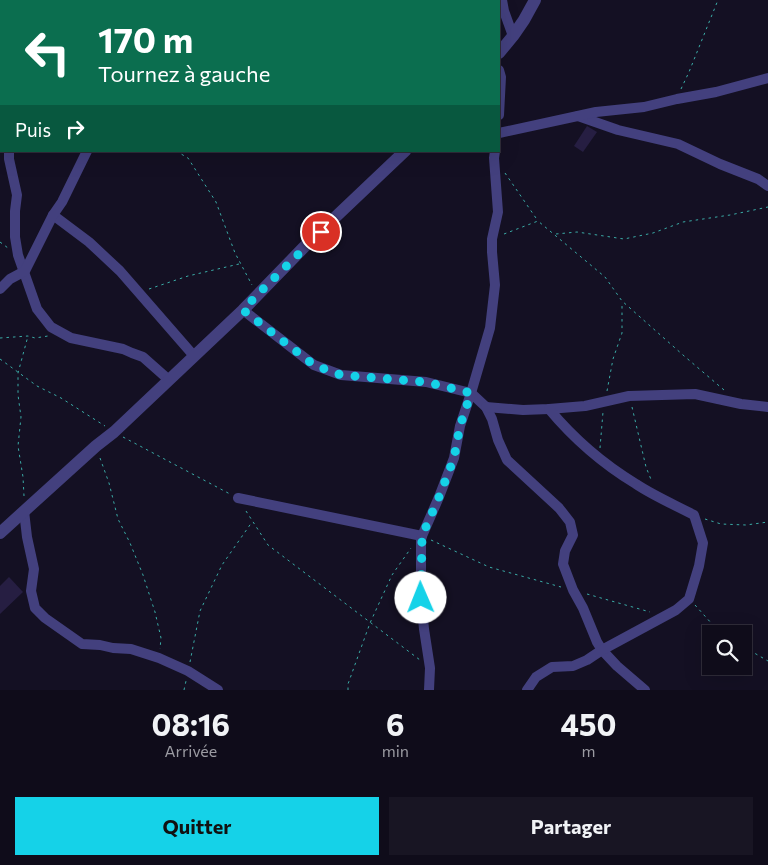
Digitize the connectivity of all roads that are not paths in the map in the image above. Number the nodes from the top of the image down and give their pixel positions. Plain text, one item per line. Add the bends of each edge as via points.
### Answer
1 (502, 0) edge
2 (535, 0) edge
3 (513, 36) junction
4 (500, 52) edge
5 (500, 72) edge
6 (768, 78) edge
7 (500, 102) edge
8 (578, 116) junction
9 (500, 133) edge
10 (9, 152) edge
11 (87, 152) edge
12 (404, 152) edge
13 (495, 152) edge
14 (768, 186) edge
15 (53, 215) junction
16 (25, 271) junction
17 (0, 289) edge
18 (243, 310) junction
19 (194, 356) junction
20 (169, 380) junction
21 (471, 393) junction
22 (486, 407) junction
23 (768, 407) edge
24 (549, 409) junction
25 (238, 498) road end
26 (24, 511) junction
27 (0, 533) edge
28 (421, 538) junction
29 (602, 650) junction
30 (218, 690) edge
31 (429, 690) edge
32 (527, 690) edge
33 (645, 690) edge

1 - 3 street
2 - 3 street
3 - 4 street
5 - 7 street
6 - 8 street via 644,107
8 - 9 street
8 - 14 street via 618,130 678,144
10 - 16 street via 17,195 14,237
11 - 15 street
12 - 18 street
13 - 21 street via 498,212 492,238 495,296 490,328
15 - 16 street
15 - 19 street via 120,271
16 - 17 street
16 - 20 street via 37,309 51,327 70,338 123,349 144,357
18 - 19 street
18 - 21 street via 314,365 341,375 426,382
19 - 20 street
20 - 26 street
21 - 22 street
21 - 28 street via 454,458
22 - 24 street
22 - 29 street via 506,460 570,522 573,535 563,564
23 - 24 street via 695,394 629,396 585,406
24 - 29 street via 599,458 637,485 694,515 703,543 689,599 676,610
25 - 28 street
26 - 27 street
26 - 30 street via 34,569 31,591 35,608 45,618 82,644 132,649 159,658
28 - 31 street via 421,598 430,668
29 - 32 street via 573,666 552,667 536,677
29 - 33 street

